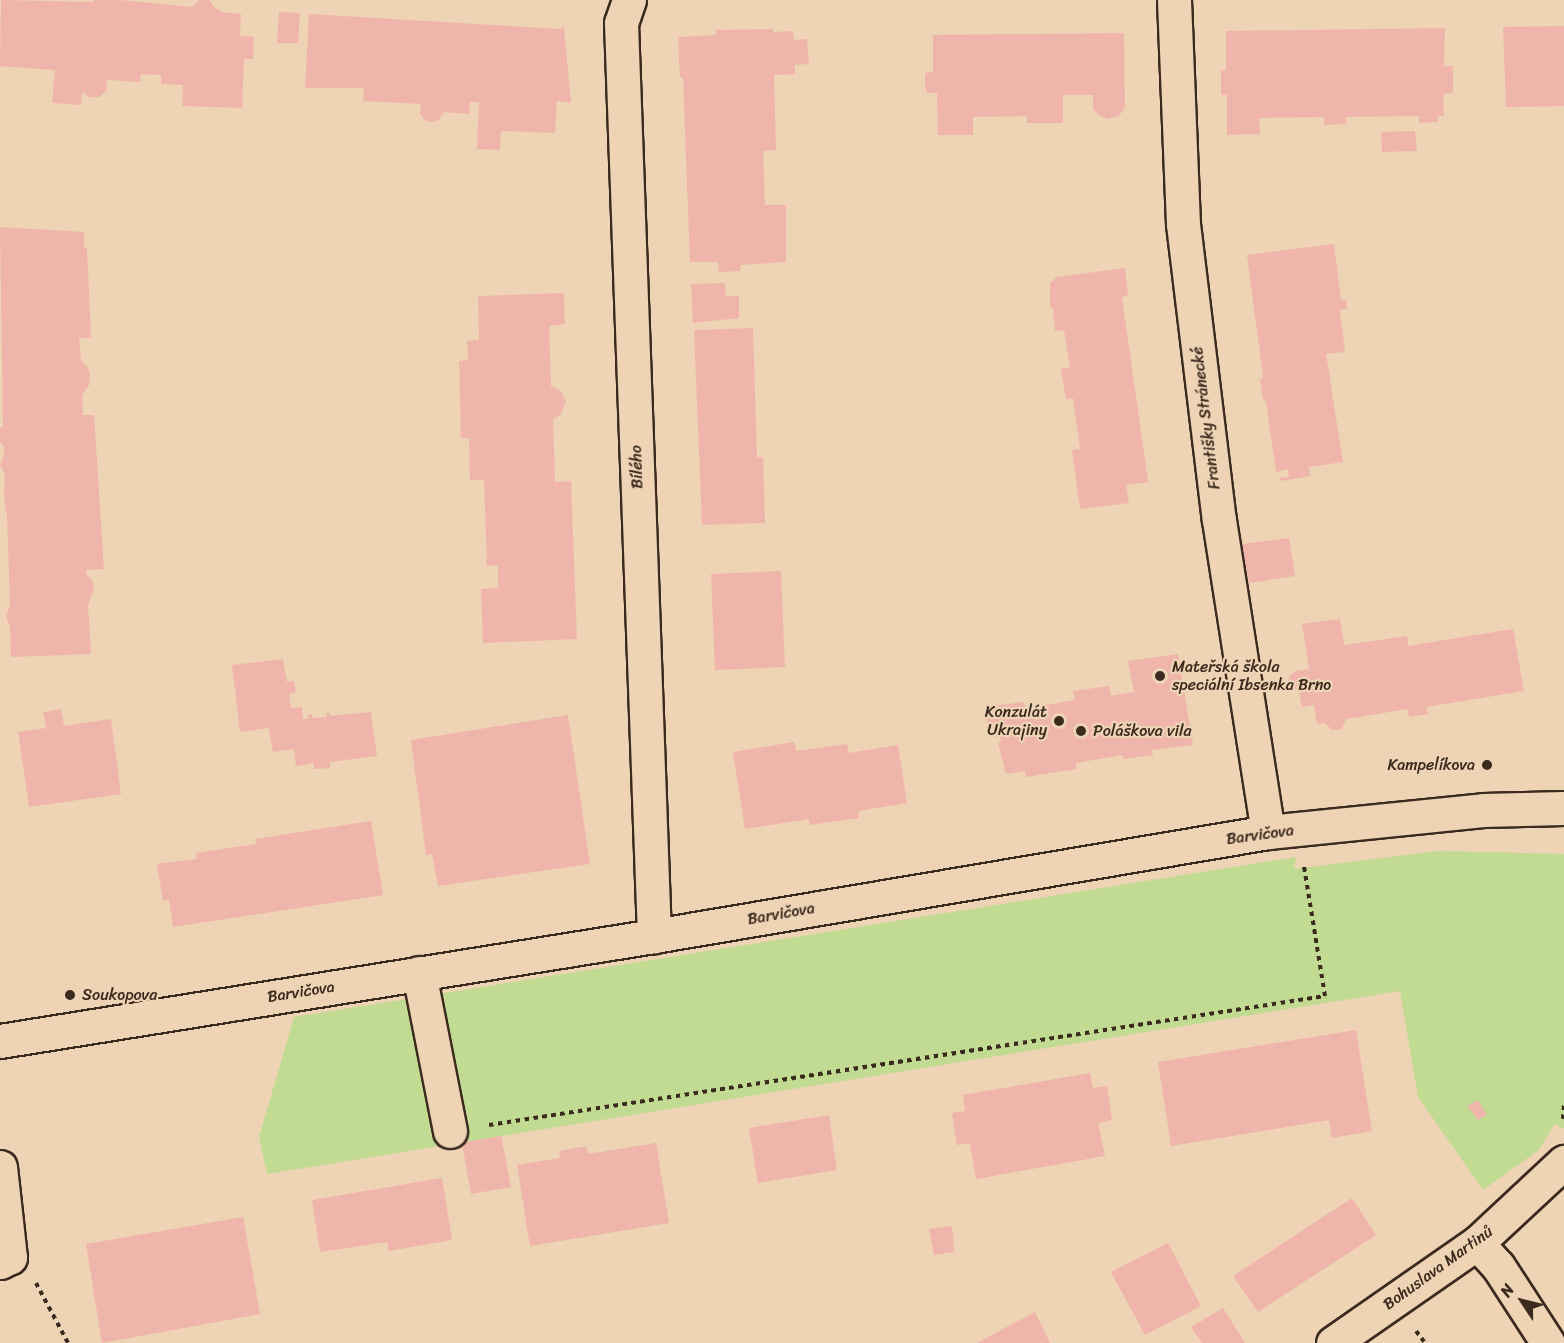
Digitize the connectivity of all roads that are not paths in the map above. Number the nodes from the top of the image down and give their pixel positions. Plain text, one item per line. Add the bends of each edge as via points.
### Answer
1 (629, 0) edge
2 (1174, 0) edge
3 (1564, 808) edge
4 (1268, 832) junction
5 (654, 936) junction
6 (419, 973) junction
7 (0, 1041) edge
8 (450, 1131) road end
9 (1564, 1162) edge
10 (0, 1167) edge
11 (1477, 1243) junction
12 (5, 1260) edge
13 (1333, 1343) edge
14 (1548, 1343) edge

1 - 5 street, Bílého via 621,23
2 - 4 street, Františky Stránecké via 1183,224 1219,520
3 - 4 street, Barvičova via 1483,810
4 - 5 street, Barvičova
5 - 6 street, Barvičova
6 - 7 street, Barvičova
6 - 8 street
9 - 11 street, Bohuslava Martinů
10 - 12 street
11 - 13 street, Bohuslava Martinů
11 - 14 street via 1498,1266

